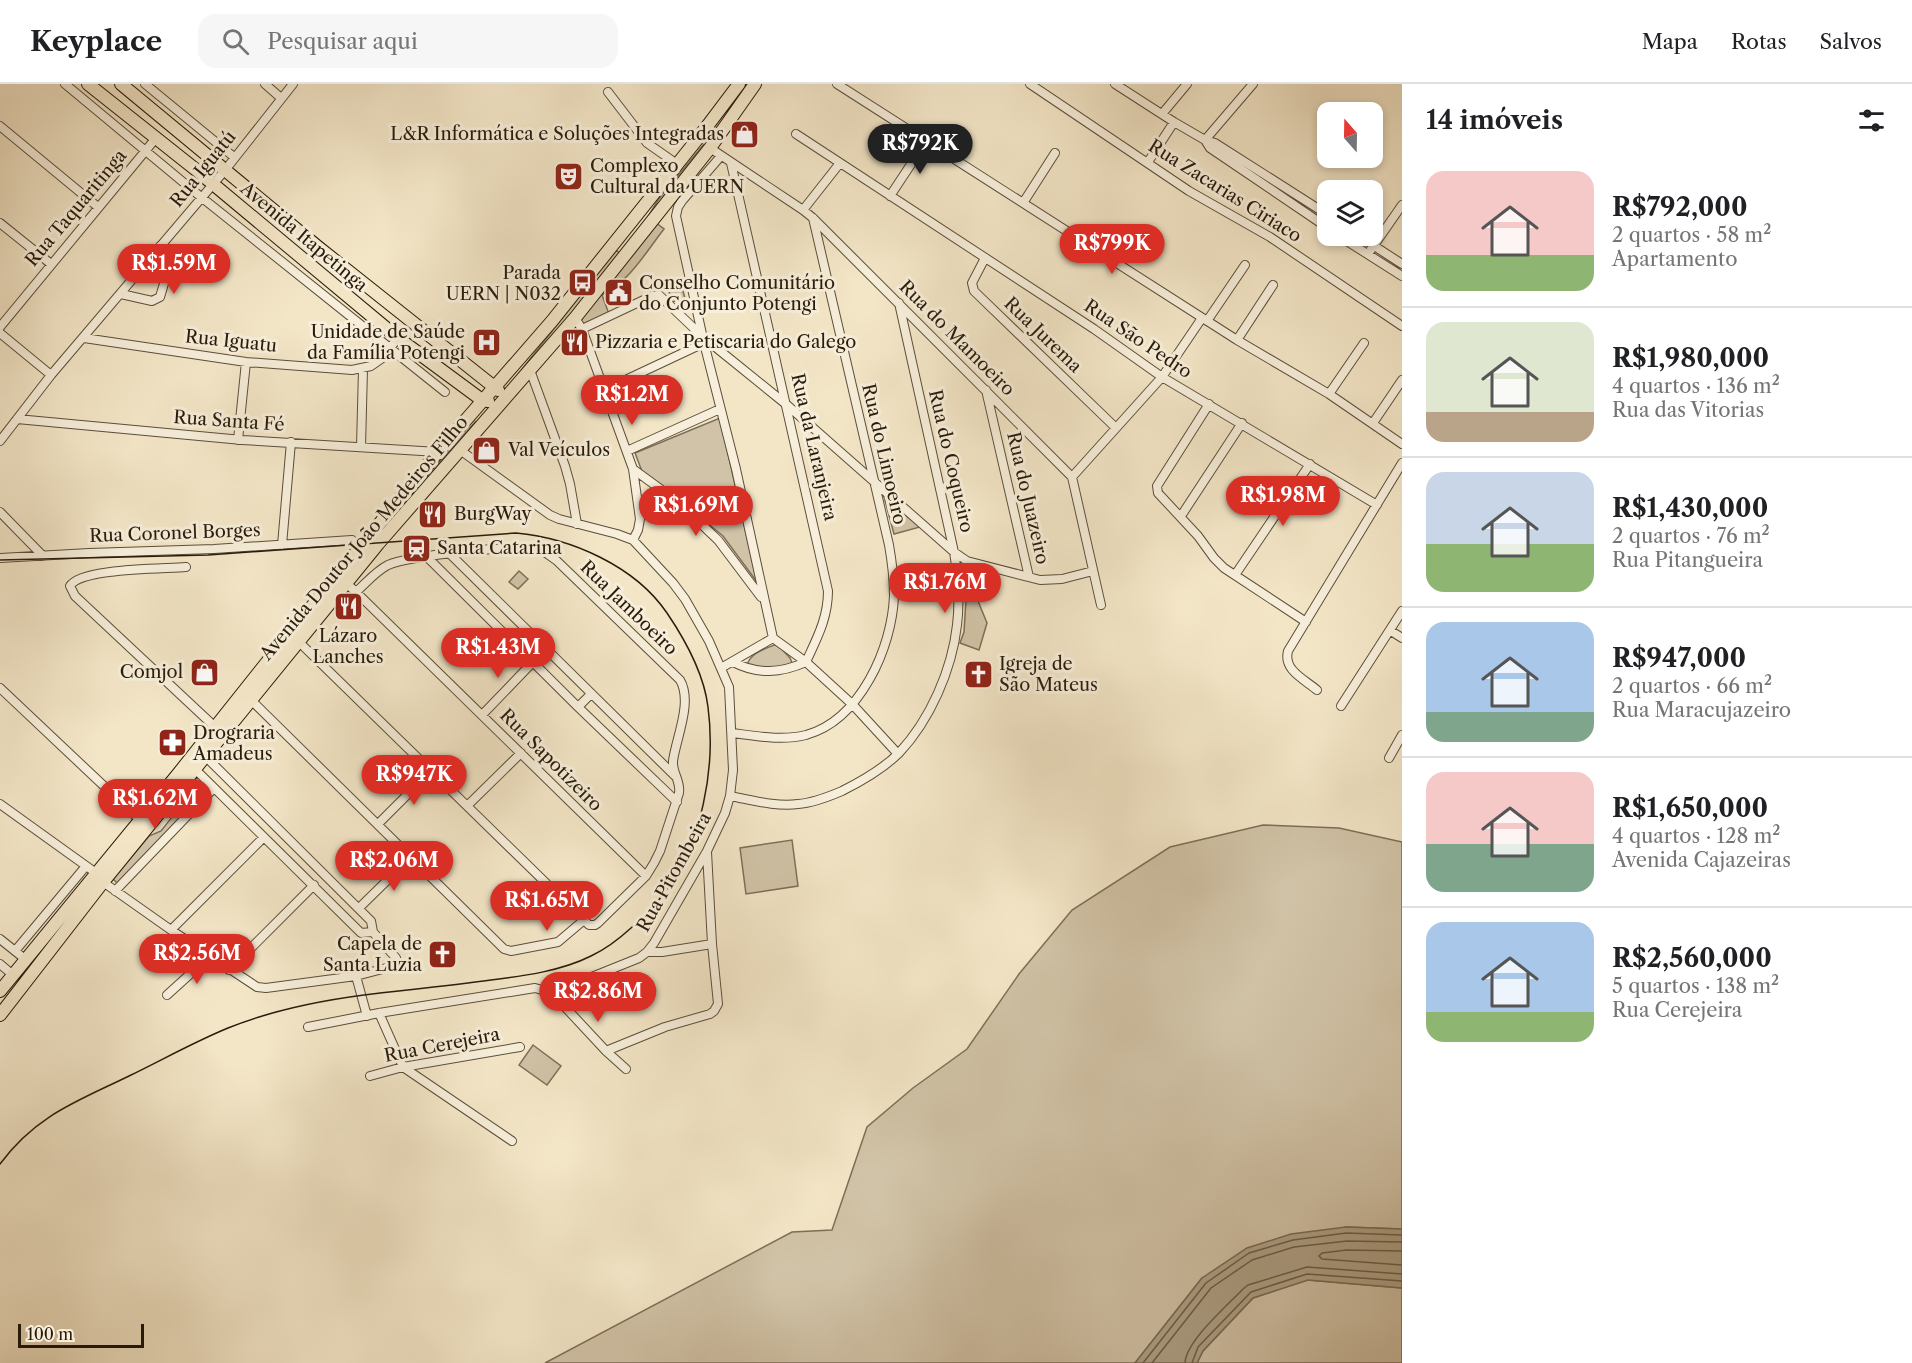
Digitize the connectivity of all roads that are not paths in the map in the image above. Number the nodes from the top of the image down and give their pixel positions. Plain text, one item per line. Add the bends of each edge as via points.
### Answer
1 (65, 84) edge
2 (88, 84) edge
3 (121, 84) edge
4 (146, 84) edge
5 (264, 84) edge
6 (293, 84) edge
7 (739, 84) edge
8 (754, 84) edge
9 (837, 84) edge
10 (1030, 84) edge
11 (1115, 84) edge
12 (1187, 84) edge
13 (1253, 84) edge
14 (1126, 87) edge
15 (104, 89) edge
16 (608, 92) dead end
17 (281, 98) junction
18 (140, 100) junction
19 (721, 107) junction
20 (1162, 114) junction
21 (128, 116) junction
22 (1174, 122) junction
23 (0, 126) edge
24 (796, 134) dead end
25 (156, 138) junction
26 (927, 140) junction
27 (1205, 140) junction
28 (146, 150) junction
29 (716, 152) junction
30 (1055, 153) dead end
31 (234, 157) junction
32 (1148, 162) junction
33 (731, 163) junction
34 (840, 163) junction
35 (677, 164) junction
36 (698, 164) junction
37 (226, 169) junction
38 (213, 184) junction
39 (1295, 194) junction
40 (890, 196) junction
41 (201, 197) junction
42 (650, 198) junction
43 (1023, 203) junction
44 (1289, 203) junction
45 (1402, 205) edge
46 (98, 207) junction
47 (1317, 208) edge
48 (803, 210) junction
49 (813, 218) junction
50 (1317, 221) edge
51 (0, 223) edge
52 (1383, 232) edge
53 (303, 234) junction
54 (160, 246) junction
55 (318, 246) junction
56 (1355, 246) edge
57 (1373, 246) edge
58 (1375, 246) edge
59 (291, 249) junction
60 (627, 252) junction
61 (1368, 254) junction
62 (985, 258) junction
63 (305, 262) junction
64 (51, 264) junction
65 (1402, 264) edge
66 (1245, 265) dead end
67 (1402, 276) edge
68 (1273, 285) dead end
69 (121, 294) junction
70 (899, 303) junction
71 (1204, 319) junction
72 (1, 324) edge
73 (579, 324) junction
74 (1402, 326) edge
75 (0, 333) edge
76 (84, 339) junction
77 (703, 340) junction
78 (1237, 340) junction
79 (394, 343) junction
80 (1364, 343) dead end
81 (246, 362) junction
82 (363, 369) junction
83 (527, 373) junction
84 (51, 375) junction
85 (1162, 377) junction
86 (1402, 380) edge
87 (457, 381) junction
88 (494, 387) junction
89 (604, 390) junction
90 (986, 390) junction
91 (445, 392) dead end
92 (1329, 394) junction
93 (482, 400) junction
94 (501, 400) junction
95 (1209, 404) junction
96 (787, 405) junction
97 (720, 409) junction
98 (468, 418) junction
99 (17, 419) junction
100 (1242, 423) junction
101 (1373, 423) junction
102 (1116, 428) junction
103 (238, 440) junction
104 (0, 441) edge
105 (291, 442) junction
106 (1402, 444) edge
107 (361, 447) junction
108 (460, 450) junction
109 (627, 451) junction
110 (438, 452) junction
111 (1402, 463) edge
112 (1310, 464) junction
113 (633, 469) junction
114 (1072, 477) junction
115 (873, 481) junction
116 (1377, 505) junction
117 (0, 512) edge
118 (1181, 516) junction
119 (577, 524) junction
120 (352, 540) dead end
121 (633, 540) junction
122 (282, 544) junction
123 (954, 552) junction
124 (450, 554) junction
125 (43, 556) junction
126 (427, 557) junction
127 (0, 558) edge
128 (186, 567) dead end
129 (1093, 572) junction
130 (1235, 575) junction
131 (1029, 577) junction
132 (351, 587) junction
133 (764, 601) junction
134 (1101, 605) dead end
135 (1402, 611) edge
136 (1306, 622) junction
137 (1391, 631) junction
138 (772, 638) junction
139 (1402, 638) edge
140 (299, 642) junction
141 (533, 662) junction
142 (733, 662) junction
143 (806, 662) junction
144 (721, 668) junction
145 (0, 688) edge
146 (1317, 690) dead end
147 (591, 694) junction
148 (251, 700) junction
149 (853, 705) junction
150 (1341, 706) dead end
151 (578, 707) junction
152 (482, 715) junction
153 (216, 726) junction
154 (732, 733) junction
155 (1402, 735) edge
156 (521, 753) junction
157 (898, 754) junction
158 (206, 756) junction
159 (1389, 758) dead end
160 (195, 770) junction
161 (432, 770) junction
162 (675, 776) junction
163 (214, 788) junction
164 (730, 796) junction
165 (677, 802) junction
166 (0, 804) edge
167 (467, 806) junction
168 (140, 820) junction
169 (378, 824) junction
170 (264, 837) junction
171 (707, 851) junction
172 (411, 857) junction
173 (95, 874) junction
174 (646, 876) junction
175 (314, 885) junction
176 (115, 891) junction
177 (359, 908) junction
178 (587, 923) junction
179 (171, 930) junction
180 (373, 932) junction
181 (0, 939) edge
182 (712, 944) junction
183 (647, 952) junction
184 (20, 955) junction
185 (210, 956) junction
186 (0, 964) edge
187 (229, 970) junction
188 (13, 975) junction
189 (356, 976) junction
190 (0, 991) edge
191 (552, 993) junction
192 (167, 995) dead end
193 (0, 1007) edge
194 (379, 1013) junction
195 (0, 1015) edge
196 (368, 1016) junction
197 (308, 1027) dead end
198 (520, 1047) dead end
199 (606, 1051) junction
200 (403, 1066) junction
201 (626, 1069) dead end
202 (370, 1076) dead end
203 (512, 1141) dead end

1 - 28 street, Avenida Itapetinga
2 - 15 main road, Avenida Itapetinga
3 - 18 main road, Avenida Itapetinga
4 - 31 street, Avenida Itapetinga
5 - 17 street
6 - 17 street, Rua Iguatú
7 - 19 main road, Avenida Doutor João Medeiros Filho
8 - 29 main road, Avenida Doutor João Medeiros Filho
9 - 26 street
10 - 32 street, Rua Zacarias Ciriaco
11 - 14 street
12 - 20 street
13 - 27 street
14 - 20 street
15 - 21 main road, Avenida Itapetinga
16 - 35 street via 647,143
17 - 31 street, Rua Iguatú
18 - 21 main road
18 - 37 main road, Avenida Itapetinga
19 - 35 main road, Avenida Doutor João Medeiros Filho
19 - 36 main road via 727,114
20 - 22 street
21 - 25 main road, Avenida Itapetinga
22 - 27 street
22 - 32 street
23 - 46 street
24 - 34 street, Rua São Pedro
25 - 28 street, Rua Taquaritinga
25 - 38 main road, Avenida Itapetinga
26 - 40 street
26 - 43 street
27 - 39 street
27 - 44 street via 1210,148
28 - 41 street, Avenida Itapetinga
28 - 46 street, Rua Taquaritinga
29 - 33 street, Rua do Mamoeiro
29 - 36 main road, Avenida Doutor João Medeiros Filho
29 - 77 street via 676,213
30 - 43 street
31 - 37 street, Rua Iguatú
32 - 74 street, Rua Zacarias Ciriaco via 1270,237
33 - 48 street, Rua do Mamoeiro
33 - 96 street, Rua da Laranjeira
34 - 40 street, Rua São Pedro
34 - 48 street
35 - 42 main road, Avenida Doutor João Medeiros Filho
36 - 60 main road, Avenida Doutor João Medeiros Filho
37 - 38 street, Rua Iguatú
37 - 53 main road, Avenida Itapetinga
38 - 41 street, Rua Iguatú
38 - 59 main road, Avenida Itapetinga
39 - 44 street
39 - 47 street
40 - 62 street, Rua São Pedro
41 - 54 street, Rua Iguatú
41 - 79 street, Avenida Itapetinga
42 - 60 main road via 646,214 625,241 623,247
42 - 88 main road, Avenida Doutor João Medeiros Filho
43 - 71 street
44 - 50 street
45 - 52 street
46 - 64 street, Rua Taquaritinga
48 - 49 street, Rua do Mamoeiro
49 - 70 street, Rua do Mamoeiro
49 - 115 street, Rua do Limoeiro
51 - 64 street
53 - 55 main road, Avenida Itapetinga
53 - 59 main road
54 - 69 street, Rua Iguatú
54 - 69 street via 171,260 160,297 152,301
55 - 63 main road
55 - 88 main road, Avenida Itapetinga
56 - 61 street
57 - 61 street
58 - 65 street
59 - 63 main road, Avenida Itapetinga
60 - 73 main road, Avenida Doutor João Medeiros Filho
61 - 67 street
62 - 85 street, Rua São Pedro
62 - 102 street, Rua Jurema via 972,283 974,291
63 - 79 main road, Avenida Itapetinga
64 - 72 street, Rua Taquaritinga
66 - 71 street
68 - 78 street
69 - 76 street, Rua Iguatú
70 - 90 street, Rua do Mamoeiro
70 - 123 street, Rua do Coqueiro
71 - 78 street
71 - 85 street
73 - 77 street via 659,295
73 - 83 main road, Avenida Doutor João Medeiros Filho
73 - 89 street
75 - 84 street
76 - 81 street, Rua Iguatu
76 - 84 street, Rua Iguatú
77 - 89 street
77 - 96 street
77 - 97 street
78 - 92 street
79 - 82 street
79 - 87 main road, Avenida Itapetinga
79 - 91 street, Avenida Itapetinga
80 - 92 street
81 - 82 street, Rua Iguatu
81 - 103 street
82 - 107 street
83 - 94 main road, Avenida Doutor João Medeiros Filho
83 - 119 street via 565,466
84 - 99 street, Rua Iguatú
85 - 95 street, Rua São Pedro
85 - 102 street
86 - 101 street
87 - 93 main road, Avenida Itapetinga
87 - 98 main road via 467,404
88 - 93 main road, Avenida Doutor João Medeiros Filho
88 - 94 main road
89 - 109 street
90 - 114 street, Rua do Mamoeiro
90 - 131 street, Rua do Juazeiro
92 - 101 street
93 - 94 main road
93 - 98 main road, Avenida Doutor João Medeiros Filho
94 - 108 main road, Avenida Doutor João Medeiros Filho
95 - 100 street, Rua São Pedro
95 - 118 street via 1157,486 1158,493
96 - 115 street
96 - 143 street, Rua da Laranjeira via 828,591 824,625
97 - 109 street
97 - 133 street
98 - 110 main road, Avenida Doutor João Medeiros Filho
99 - 103 street, Rua Santa Fé
99 - 104 street, Rua Iguatú
100 - 112 street, Rua São Pedro
100 - 118 street
101 - 106 street
102 - 114 street
103 - 105 street, Rua Santa Fé
105 - 107 street, Rua Santa Fé
105 - 122 street
107 - 110 street, Rua Santa Fé
108 - 119 street, Rua Pitombeira via 550,515
108 - 132 main road, Avenida Doutor João Medeiros Filho via 378,544
109 - 113 street
110 - 153 main road, Avenida Doutor João Medeiros Filho
111 - 116 street
112 - 116 street, Rua São Pedro
112 - 130 street
113 - 121 street via 640,519
113 - 133 street via 678,502 718,540
114 - 129 street
115 - 123 street
115 - 149 street, Rua do Limoeiro via 889,545 894,597 886,642
116 - 136 street
117 - 125 street
118 - 130 street via 1214,558
119 - 121 street, Rua Pitombeira
120 - 122 street, Rua Coronel Borges
121 - 144 street, Rua Pitombeira via 686,599
122 - 125 street, Rua Coronel Borges
123 - 131 street via 967,561
123 - 157 street, Rua do Coqueiro via 957,625 948,665 927,712
124 - 126 street, Rua Jamboeiro
124 - 147 street
124 - 162 street, Rua Jamboeiro via 542,550 680,680 684,690 673,761
125 - 127 street, Rua Coronel Borges
126 - 132 street, Rua Jamboeiro via 387,566
126 - 141 street
128 - 153 street via 106,572 80,578 70,586 75,596
129 - 131 street via 1062,579
129 - 134 street
130 - 136 street
132 - 140 main road, Avenida Doutor João Medeiros Filho
132 - 152 street, Rua Sapotizeiro
133 - 138 street
135 - 137 street
136 - 146 street via 1286,661 1290,669
137 - 139 street
137 - 150 street
138 - 142 street
138 - 143 street
140 - 148 main road, Avenida Doutor João Medeiros Filho
140 - 161 street
141 - 151 street
141 - 152 street
142 - 143 street via 744,668 771,672
142 - 144 street
143 - 149 street
144 - 154 street, Rua Pitombeira via 730,694
145 - 168 street
147 - 151 street
147 - 162 street
148 - 158 main road, Avenida Doutor João Medeiros Filho
148 - 169 street
149 - 154 street, Rua do Limoeiro via 828,724 793,738
149 - 157 street
151 - 165 street
152 - 156 street, Rua Sapotizeiro
153 - 168 main road, Avenida Doutor João Medeiros Filho
154 - 164 street, Rua Pitombeira
155 - 159 street
156 - 167 street
156 - 174 street, Rua Sapotizeiro
157 - 164 street, Rua do Coqueiro via 855,785 818,800 776,804
158 - 160 main road, Avenida Doutor João Medeiros Filho
158 - 177 street
160 - 163 street
160 - 173 main road, Avenida Doutor João Medeiros Filho
161 - 167 street
161 - 169 street
162 - 165 street via 680,786
163 - 170 street
163 - 176 street
164 - 171 street, Rua Pitombeira
165 - 174 street via 660,851
166 - 173 street
167 - 178 street
168 - 173 main road, Avenida Doutor João Medeiros Filho
169 - 172 street
170 - 175 street
170 - 179 street
171 - 182 street
171 - 183 street, Rua Pitombeira
172 - 177 street
172 - 178 street via 504,949 558,942
173 - 176 street
173 - 184 main road, Avenida Doutor João Medeiros Filho
173 - 195 main road, Avenida Doutor João Medeiros Filho
174 - 178 street via 598,923
175 - 180 street via 361,933
175 - 187 street
176 - 179 street
177 - 180 street via 371,921
179 - 185 street
180 - 189 street via 396,957 396,963 391,968
181 - 184 street
182 - 183 street
182 - 199 street via 718,1004 714,1011
183 - 191 street, Rua Pitombeira
184 - 188 main road, Avenida Doutor João Medeiros Filho
184 - 193 main road via 29,963 28,971
185 - 187 street
185 - 192 street
186 - 188 street
187 - 189 street via 261,988
188 - 190 main road, Avenida Doutor João Medeiros Filho
189 - 196 street
191 - 194 street, Rua Pitombeira via 535,988
191 - 199 street
194 - 196 street, Rua Pitombeira
194 - 200 street
196 - 197 street, Rua Pitombeira
198 - 200 street, Rua Cerejeira
199 - 201 street
200 - 202 street, Rua Cerejeira
200 - 203 street

